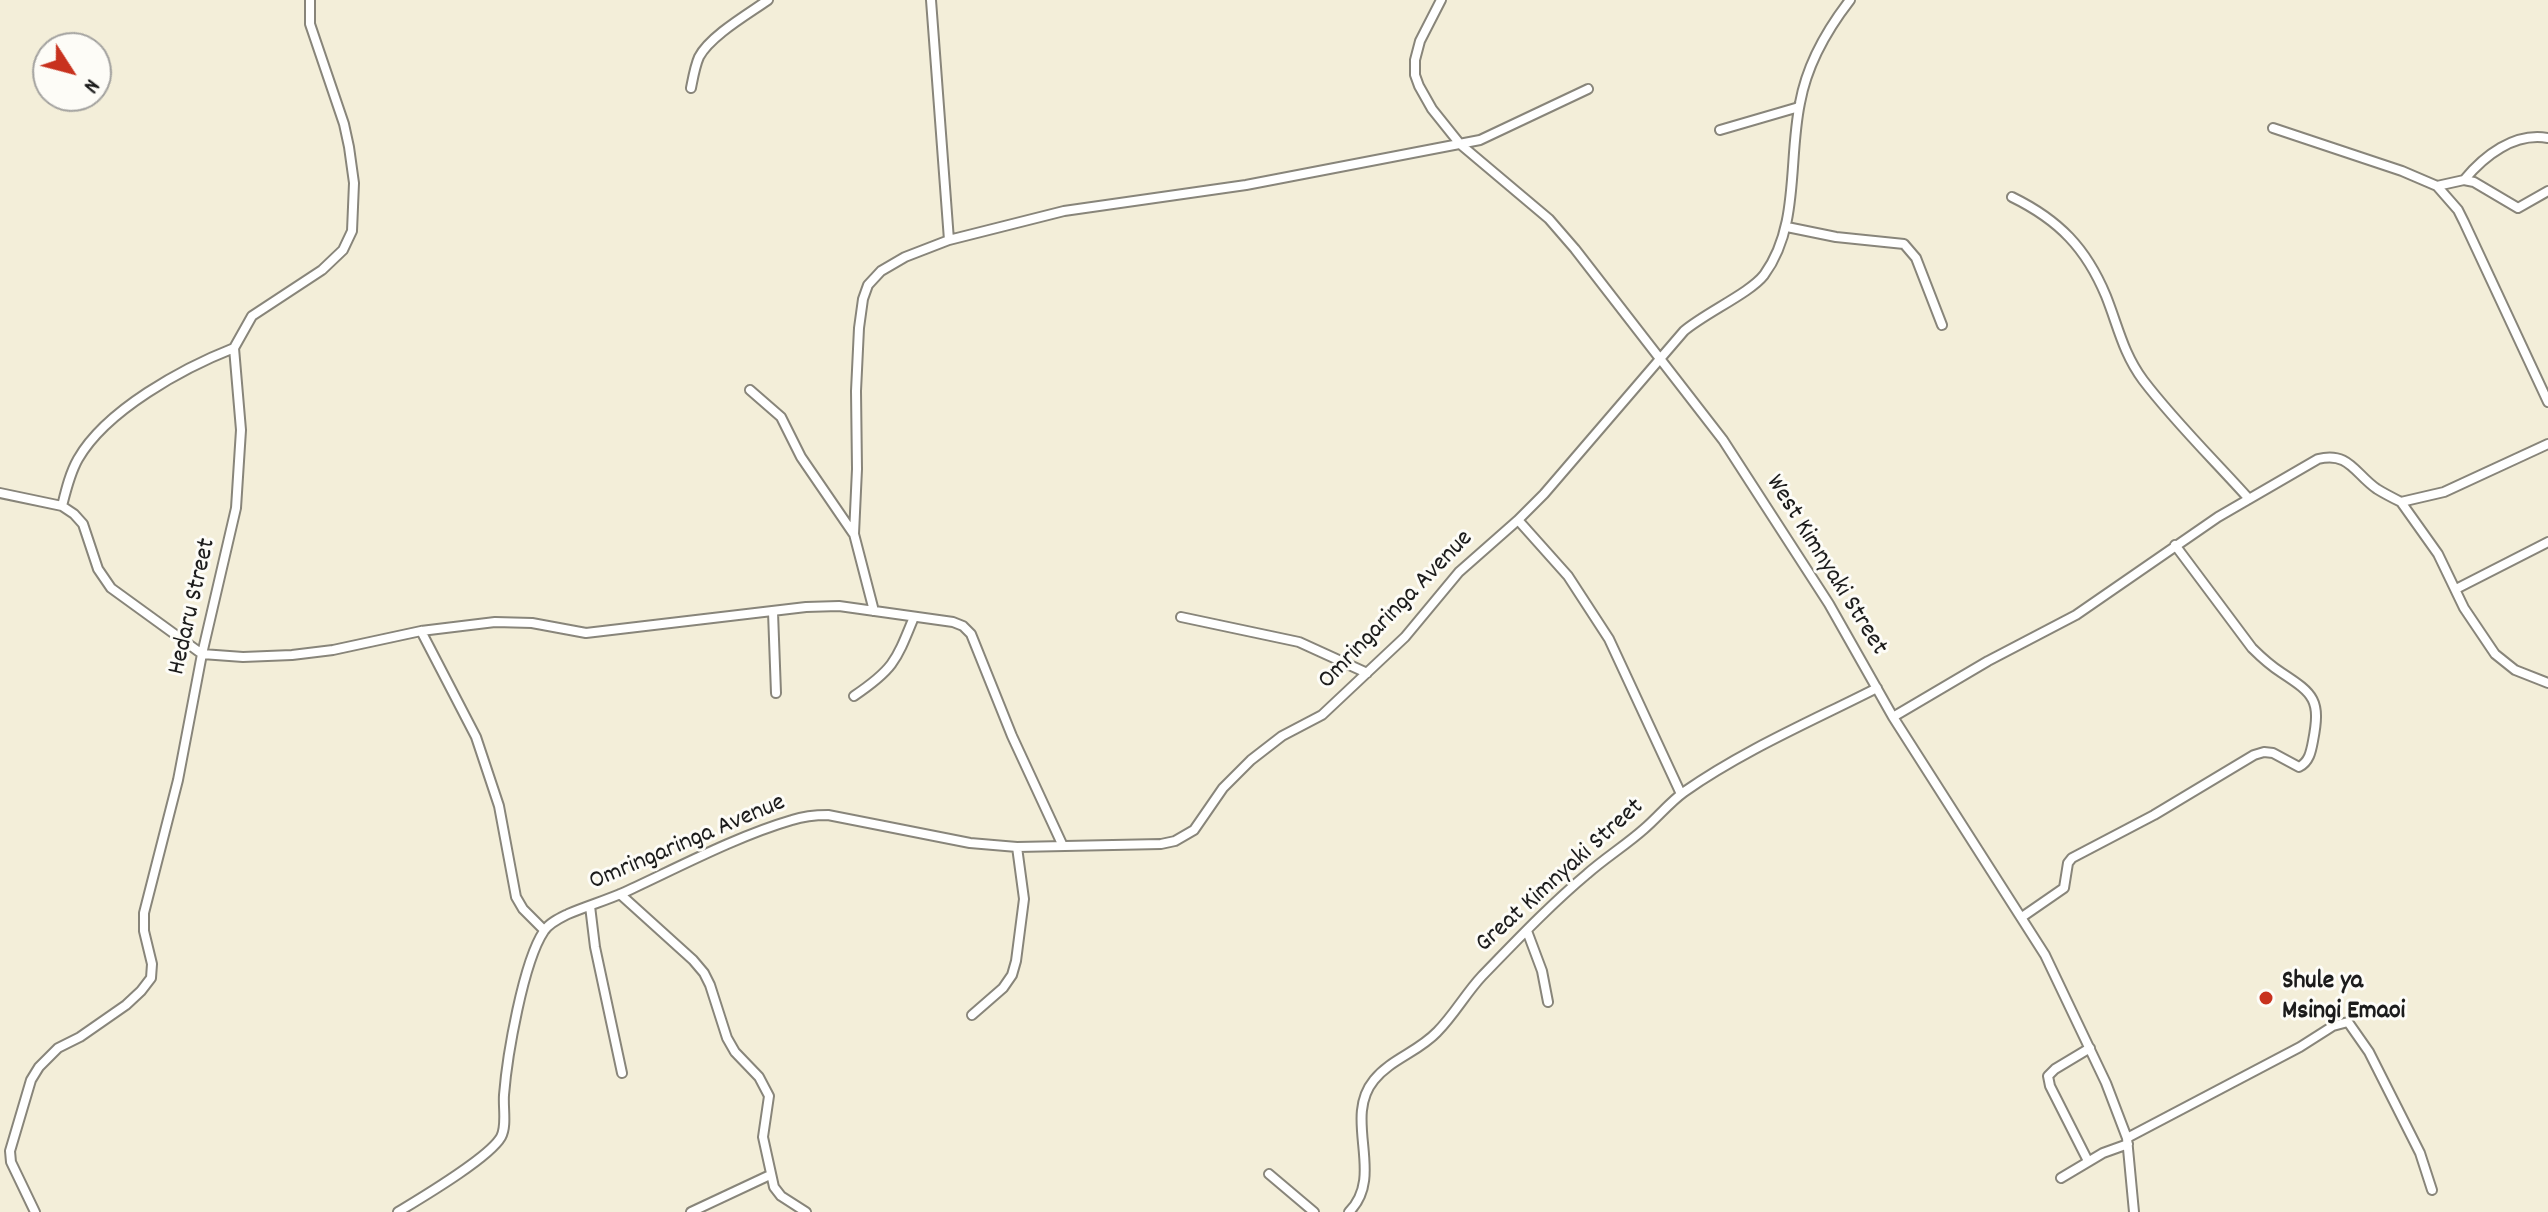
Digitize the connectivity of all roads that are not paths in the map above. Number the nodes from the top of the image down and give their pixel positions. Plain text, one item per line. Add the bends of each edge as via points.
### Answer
1 (310, 0) edge
2 (768, 0) edge
3 (931, 0) edge
4 (1441, 0) edge
5 (1850, 0) edge
6 (691, 88) dead end
7 (1588, 89) dead end
8 (1799, 107) junction
9 (2273, 128) dead end
10 (1720, 130) dead end
11 (2548, 138) edge
12 (1460, 144) junction
13 (2464, 180) junction
14 (2437, 186) junction
15 (2548, 191) edge
16 (2012, 197) dead end
17 (1787, 227) junction
18 (949, 240) junction
19 (1942, 325) dead end
20 (234, 348) junction
21 (1659, 359) junction
22 (750, 390) dead end
23 (2548, 402) edge
24 (2548, 444) edge
25 (0, 493) edge
26 (2249, 499) junction
27 (2401, 502) junction
28 (62, 506) junction
29 (1518, 520) junction
30 (854, 534) junction
31 (2548, 542) edge
32 (2175, 545) junction
33 (2456, 589) junction
34 (874, 611) junction
35 (773, 612) junction
36 (914, 617) junction
37 (1181, 617) dead end
38 (421, 631) junction
39 (202, 654) junction
40 (1367, 673) junction
41 (2548, 683) edge
42 (1877, 688) junction
43 (776, 693) dead end
44 (854, 696) dead end
45 (1893, 717) junction
46 (1681, 794) junction
47 (1062, 844) junction
48 (1017, 847) junction
49 (620, 894) junction
50 (590, 906) junction
51 (2022, 917) junction
52 (544, 930) junction
53 (1527, 931) junction
54 (1548, 1002) dead end
55 (972, 1015) dead end
56 (2090, 1048) junction
57 (622, 1073) dead end
58 (2128, 1141) junction
59 (2088, 1161) junction
60 (1269, 1174) dead end
61 (770, 1175) junction
62 (2061, 1178) dead end
63 (2432, 1190) dead end
64 (35, 1212) edge
65 (398, 1212) edge
66 (691, 1212) edge
67 (806, 1212) edge
68 (1314, 1212) edge
69 (1349, 1212) edge
70 (2134, 1212) edge

1 - 20 street via 310,24 349,147 352,231 343,250 322,270 252,316
2 - 6 street via 703,51
3 - 18 street
4 - 12 street, West Kimnyaki Street via 1420,41 1415,75 1432,109
5 - 8 street, Omringaringa Avenue via 1812,60
7 - 12 street via 1493,136
8 - 10 street
8 - 17 street, Omringaringa Avenue
9 - 14 street
11 - 13 street via 2531,136 2504,146
12 - 18 street via 1246,185 1064,211
12 - 21 street, West Kimnyaki Street via 1549,219
13 - 14 street
13 - 15 street via 2518,208
14 - 23 street via 2458,210
16 - 26 street via 2045,214 2069,236 2090,265 2128,357
17 - 19 street via 1904,244 1916,258
17 - 21 street, Omringaringa Avenue via 1762,278 1699,318
18 - 30 street via 893,264 868,285 859,328
20 - 28 street via 173,376 100,429 76,463
20 - 39 street, Hedaru Street via 241,430 236,508
21 - 29 street, Omringaringa Avenue
21 - 42 street, West Kimnyaki Street via 1723,440
22 - 30 street via 781,417 801,457
24 - 27 street via 2444,492
25 - 28 street
26 - 27 street via 2331,455
26 - 32 street
27 - 33 street
28 - 39 street via 83,524 98,569 111,588
29 - 40 street, Omringaringa Avenue via 1459,572 1416,626
29 - 46 street via 1568,576 1609,639
30 - 34 street
31 - 33 street
32 - 45 street via 2076,615
32 - 51 street via 2252,648 2311,696 2316,721 2310,755 2299,767 2273,753 2254,755 2085,849 2068,863 2064,888
33 - 41 street via 2495,654 2515,670
34 - 35 street via 839,606
34 - 36 street
35 - 38 street via 586,633 495,622
35 - 43 street
36 - 44 street via 889,670
36 - 47 street via 940,618 971,634
37 - 40 street via 1299,642
38 - 39 street via 292,655
38 - 52 street via 476,737 499,806 516,897
39 - 64 street, Hedaru Street via 178,780 144,913 151,978 108,1019 48,1056 31,1080 10,1151
40 - 47 street, Omringaringa Avenue via 1322,715 1251,760 1186,836 1161,844
42 - 45 street, West Kimnyaki Street
42 - 46 street, Great Kimnyaki Street via 1729,763
45 - 51 street, West Kimnyaki Street
46 - 53 street, Great Kimnyaki Street
47 - 48 street, Omringaringa Avenue
48 - 49 street, Omringaringa Avenue via 811,816 731,844
48 - 55 street via 1024,899 1016,961 1003,988
49 - 50 street, Omringaringa Avenue
49 - 61 street via 704,973 727,1038 765,1087 769,1106 763,1137
50 - 52 street, Omringaringa Avenue
50 - 57 street
51 - 56 street, West Kimnyaki Street
52 - 65 street via 520,1000 503,1095 502,1135 464,1169
53 - 54 street
53 - 69 street, Great Kimnyaki Street via 1435,1034 1387,1067 1367,1091 1361,1111 1364,1184
56 - 58 street, West Kimnyaki Street
56 - 59 street via 2048,1076
58 - 59 street
58 - 63 street via 2348,1022 2409,1130
58 - 70 street, West Kimnyaki Street
59 - 62 street
60 - 68 street
61 - 66 street
61 - 67 street via 777,1193

